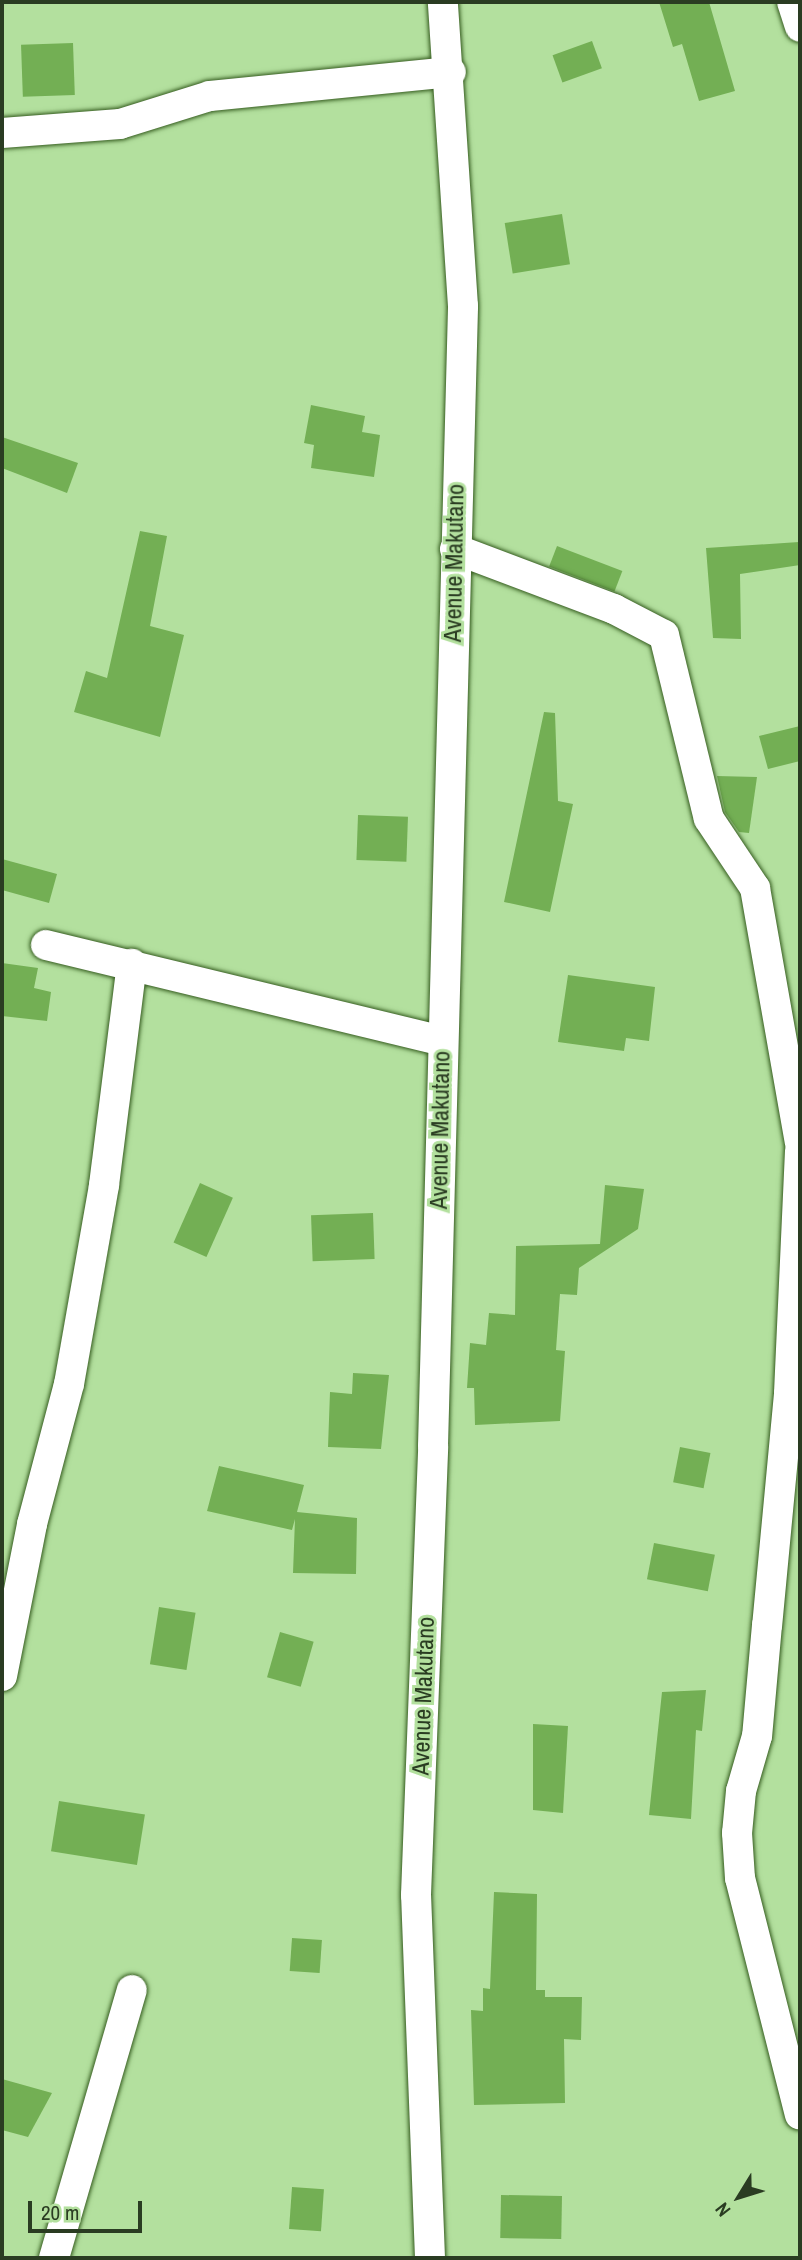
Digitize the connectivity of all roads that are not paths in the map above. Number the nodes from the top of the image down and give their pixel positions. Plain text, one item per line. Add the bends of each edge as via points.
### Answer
1 (443, 2) edge
2 (792, 2) edge
3 (800, 27) edge
4 (451, 72) junction
5 (2, 133) edge
6 (455, 549) junction
7 (46, 945) dead end
8 (131, 964) junction
9 (442, 1041) junction
10 (800, 1142) edge
11 (800, 1152) edge
12 (2, 1676) edge
13 (132, 1990) dead end
14 (800, 2115) edge
15 (54, 2258) edge
16 (430, 2258) edge

1 - 4 street, Avenue Makutano
2 - 3 street
4 - 5 street via 211,96 120,124
4 - 6 street, Avenue Makutano via 463,306
6 - 9 street, Avenue Makutano
6 - 10 street via 614,609 664,635 709,819 755,888
7 - 8 street
8 - 9 street
8 - 12 street via 104,1185 69,1384 32,1524
9 - 16 street, Avenue Makutano via 415,1895
11 - 14 street via 789,1394 769,1611 757,1736 741,1791 737,1833 740,1878
13 - 15 street

